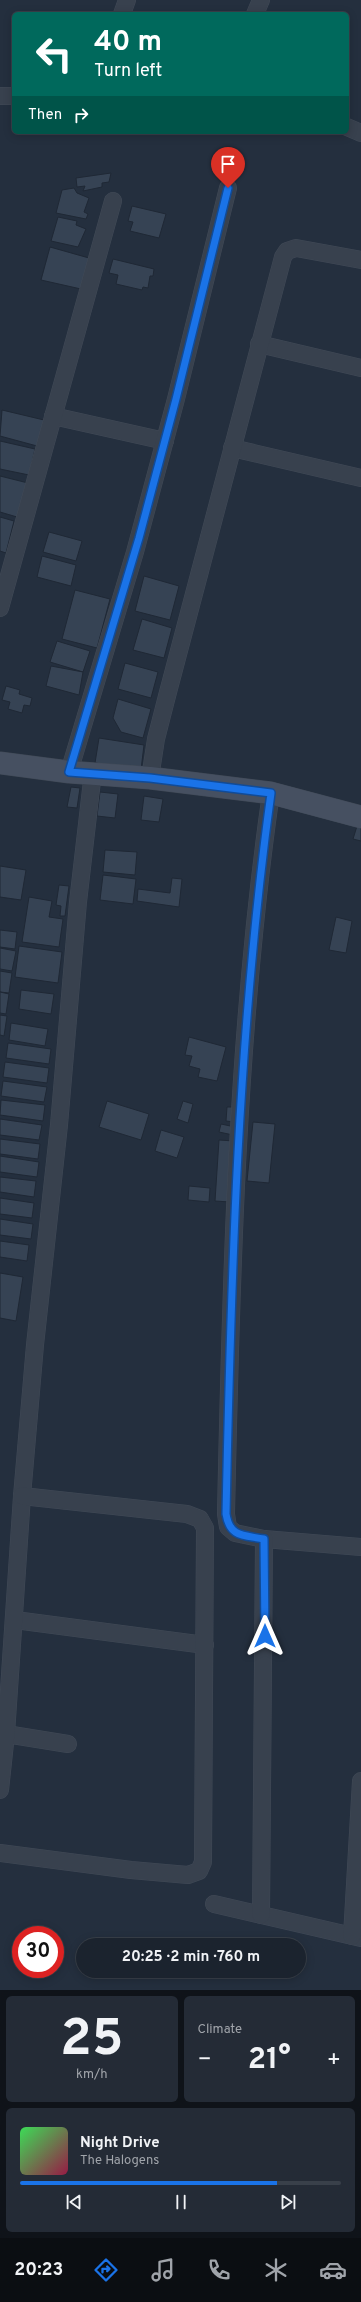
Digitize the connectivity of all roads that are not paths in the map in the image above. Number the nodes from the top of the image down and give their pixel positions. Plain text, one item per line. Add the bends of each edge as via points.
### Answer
1 (127, 0) edge
2 (261, 0) edge
3 (123, 12) edge
4 (256, 12) edge
5 (0, 96) edge
6 (12, 96) edge
7 (349, 128) edge
8 (361, 133) edge
9 (228, 188) dead end
10 (113, 201) dead end
11 (361, 260) edge
12 (259, 344) junction
13 (361, 368) edge
14 (53, 416) junction
15 (165, 441) junction
16 (232, 448) junction
17 (361, 478) edge
18 (0, 608) edge
19 (0, 764) edge
20 (69, 772) junction
21 (93, 772) junction
22 (150, 778) junction
23 (271, 793) junction
24 (361, 817) edge
25 (22, 1496) junction
26 (264, 1539) junction
27 (361, 1547) edge
28 (15, 1620) junction
29 (205, 1645) junction
30 (6, 1734) junction
31 (68, 1744) dead end
32 (361, 1782) edge
33 (0, 1790) edge
34 (0, 1853) edge
35 (214, 1904) dead end
36 (261, 1915) junction
37 (356, 1937) edge

1 - 3 street
2 - 4 street
5 - 6 street
7 - 8 street
9 - 15 street
10 - 14 street
11 - 12 street via 296,248 287,251 283,257
12 - 13 street
12 - 16 street
14 - 15 street
14 - 18 street
15 - 20 street via 135,552
16 - 17 street
16 - 22 street via 156,739
19 - 20 main road
20 - 21 main road
21 - 22 main road
21 - 25 street via 78,902 59,1125 44,1250
22 - 23 main road
23 - 24 main road
23 - 26 street via 250,994 233,1231 226,1514 228,1526 235,1533
25 - 28 street
25 - 29 street via 187,1514 200,1519 205,1528
26 - 27 street
26 - 36 street
28 - 29 street
28 - 30 street
29 - 34 street via 204,1862 199,1871 188,1875 131,1870
30 - 31 street
30 - 33 street
32 - 37 street
35 - 36 street
36 - 37 street

